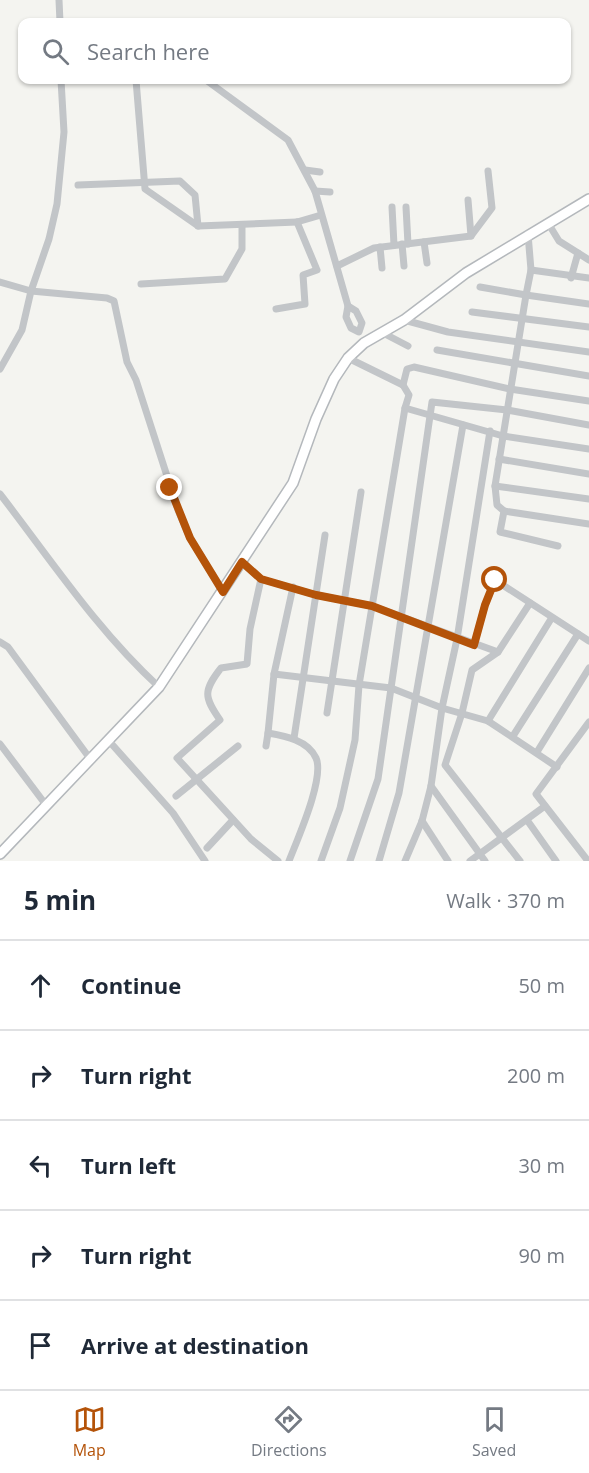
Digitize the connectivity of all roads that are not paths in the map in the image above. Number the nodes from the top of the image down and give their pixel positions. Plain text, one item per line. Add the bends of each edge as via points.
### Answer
1 (59, 0) edge
2 (60, 18) edge
3 (62, 84) edge
4 (136, 84) edge
5 (211, 84) edge
6 (305, 170) junction
7 (488, 171) dead end
8 (320, 172) dead end
9 (144, 180) junction
10 (78, 185) dead end
11 (315, 191) junction
12 (330, 192) dead end
13 (589, 199) edge
14 (468, 200) dead end
15 (392, 207) dead end
16 (406, 207) dead end
17 (321, 215) junction
18 (297, 222) junction
19 (548, 223) junction
20 (242, 225) junction
21 (198, 226) junction
22 (528, 234) junction
23 (471, 236) junction
24 (424, 242) junction
25 (405, 244) junction
26 (394, 245) junction
27 (380, 247) junction
28 (578, 252) junction
29 (589, 260) edge
30 (427, 263) dead end
31 (337, 266) junction
32 (404, 266) dead end
33 (382, 268) dead end
34 (531, 270) junction
35 (571, 278) junction
36 (589, 278) edge
37 (0, 282) edge
38 (141, 284) dead end
39 (480, 287) dead end
40 (31, 291) junction
41 (526, 295) junction
42 (589, 304) edge
43 (348, 306) junction
44 (276, 309) dead end
45 (472, 312) dead end
46 (522, 317) junction
47 (404, 320) junction
48 (589, 327) edge
49 (359, 332) junction
50 (383, 333) junction
51 (519, 342) junction
52 (364, 343) junction
53 (408, 346) dead end
54 (437, 350) dead end
55 (589, 352) edge
56 (348, 358) junction
57 (515, 365) junction
58 (0, 369) edge
59 (589, 376) edge
60 (403, 385) junction
61 (510, 389) junction
62 (589, 401) edge
63 (405, 408) junction
64 (507, 410) junction
65 (430, 416) junction
66 (463, 425) junction
67 (589, 425) edge
68 (490, 431) junction
69 (503, 436) junction
70 (589, 449) edge
71 (499, 459) junction
72 (589, 474) edge
73 (495, 486) junction
74 (361, 492) dead end
75 (0, 494) edge
76 (589, 500) edge
77 (504, 511) junction
78 (589, 524) edge
79 (326, 535) dead end
80 (558, 546) dead end
81 (242, 562) junction
82 (261, 579) junction
83 (293, 587) junction
84 (223, 592) junction
85 (316, 595) junction
86 (344, 601) junction
87 (531, 603) junction
88 (372, 606) junction
89 (402, 619) junction
90 (551, 619) junction
91 (429, 629) junction
92 (578, 634) junction
93 (457, 639) junction
94 (589, 640) edge
95 (0, 642) edge
96 (474, 645) junction
97 (498, 652) junction
98 (589, 668) edge
99 (274, 674) junction
100 (302, 678) junction
101 (331, 682) junction
102 (359, 685) junction
103 (159, 687) junction
104 (391, 688) junction
105 (417, 697) junction
106 (442, 708) junction
107 (327, 713) dead end
108 (462, 713) junction
109 (488, 721) junction
110 (589, 722) edge
111 (268, 733) junction
112 (513, 736) junction
113 (294, 738) junction
114 (109, 741) junction
115 (0, 744) edge
116 (238, 746) dead end
117 (266, 746) dead end
118 (537, 752) junction
119 (91, 760) junction
120 (557, 767) junction
121 (195, 778) junction
122 (432, 786) junction
123 (176, 796) dead end
124 (45, 805) junction
125 (545, 806) junction
126 (233, 820) junction
127 (527, 820) junction
128 (422, 821) junction
129 (504, 838) junction
130 (207, 848) dead end
131 (0, 854) edge
132 (483, 858) edge
133 (205, 861) edge
134 (278, 861) edge
135 (289, 861) edge
136 (321, 861) edge
137 (350, 861) edge
138 (380, 861) edge
139 (405, 861) edge
140 (448, 861) edge
141 (470, 861) edge
142 (520, 861) edge
143 (556, 861) edge
144 (588, 861) edge

1 - 2 street
3 - 40 street via 64,132 57,204 50,239
4 - 9 street
5 - 6 street via 288,140
6 - 8 street
6 - 11 street
7 - 23 street via 492,208
9 - 10 street
9 - 21 street via 145,189
9 - 21 street via 180,181 195,195
11 - 12 street
11 - 17 street
13 - 19 street
14 - 23 street
15 - 26 street
16 - 25 street
17 - 18 street
17 - 31 street
18 - 20 street
18 - 44 street via 317,270 303,275 305,304
19 - 22 street
19 - 28 street via 559,241
20 - 21 street
20 - 38 street via 242,249 225,279
22 - 34 street
22 - 47 street via 466,273
23 - 24 street
24 - 25 street
24 - 30 street
25 - 26 street
25 - 32 street
26 - 27 street
27 - 31 street
27 - 33 street
28 - 29 street
28 - 35 street
31 - 43 street
34 - 35 street
34 - 41 street
35 - 36 street
37 - 40 street
39 - 41 street
40 - 58 street via 22,330
40 - 84 street via 114,301 127,362 178,510
41 - 42 street
41 - 46 street
43 - 49 street via 346,317
43 - 49 street via 362,323
45 - 46 street
46 - 48 street
46 - 51 street
47 - 50 street
47 - 51 street via 448,332
49 - 52 street
50 - 52 street
50 - 53 street
51 - 55 street
51 - 57 street
52 - 56 street
54 - 57 street
56 - 60 street
56 - 81 street via 316,419 293,483
57 - 59 street
57 - 61 street
60 - 61 street via 407,369 414,367
60 - 63 street via 409,395
61 - 62 street
61 - 64 street
63 - 65 street
63 - 88 street
64 - 65 street via 434,400
64 - 67 street
64 - 69 street
65 - 66 street
65 - 89 street
66 - 68 street
66 - 91 street
68 - 69 street
68 - 93 street
69 - 70 street
69 - 71 street
71 - 72 street
71 - 73 street
73 - 76 street
73 - 77 street via 497,504
74 - 86 street
75 - 103 street via 79,600 126,657
77 - 78 street
77 - 80 street via 500,532
79 - 85 street
81 - 82 street
81 - 84 street
82 - 83 street
82 - 121 street via 247,664 221,668 211,681 206,692 209,705 220,720 177,758
83 - 85 street
83 - 99 street
84 - 103 street
85 - 86 street
85 - 100 street
86 - 88 street
86 - 101 street
87 - 90 street
87 - 96 street via 495,580
87 - 97 street
88 - 89 street
88 - 102 street
89 - 91 street
89 - 104 street
90 - 92 street
90 - 109 street
91 - 93 street
91 - 105 street
92 - 94 street
92 - 112 street
93 - 96 street
93 - 106 street
95 - 119 street via 8,647
96 - 97 street
97 - 108 street via 472,670
98 - 118 street
99 - 100 street
99 - 111 street
100 - 101 street
100 - 113 street
101 - 102 street
101 - 107 street
102 - 104 street
102 - 136 street via 355,740
103 - 114 street
104 - 105 street
104 - 137 street via 378,779
105 - 106 street
105 - 138 street via 399,793
106 - 108 street
106 - 122 street
108 - 109 street
108 - 129 street via 445,765
109 - 112 street
110 - 120 street
111 - 113 street
111 - 117 street
112 - 118 street
113 - 135 street via 316,757 317,773
114 - 119 street
114 - 133 street via 173,813
115 - 124 street
116 - 121 street
118 - 120 street
119 - 124 street
120 - 125 street via 536,794
121 - 123 street
121 - 126 street
122 - 128 street
122 - 132 street
124 - 131 street
125 - 127 street
125 - 144 street
126 - 130 street
126 - 134 street
127 - 129 street
127 - 143 street
128 - 139 street
128 - 140 street
129 - 132 street
129 - 142 street
132 - 141 street

